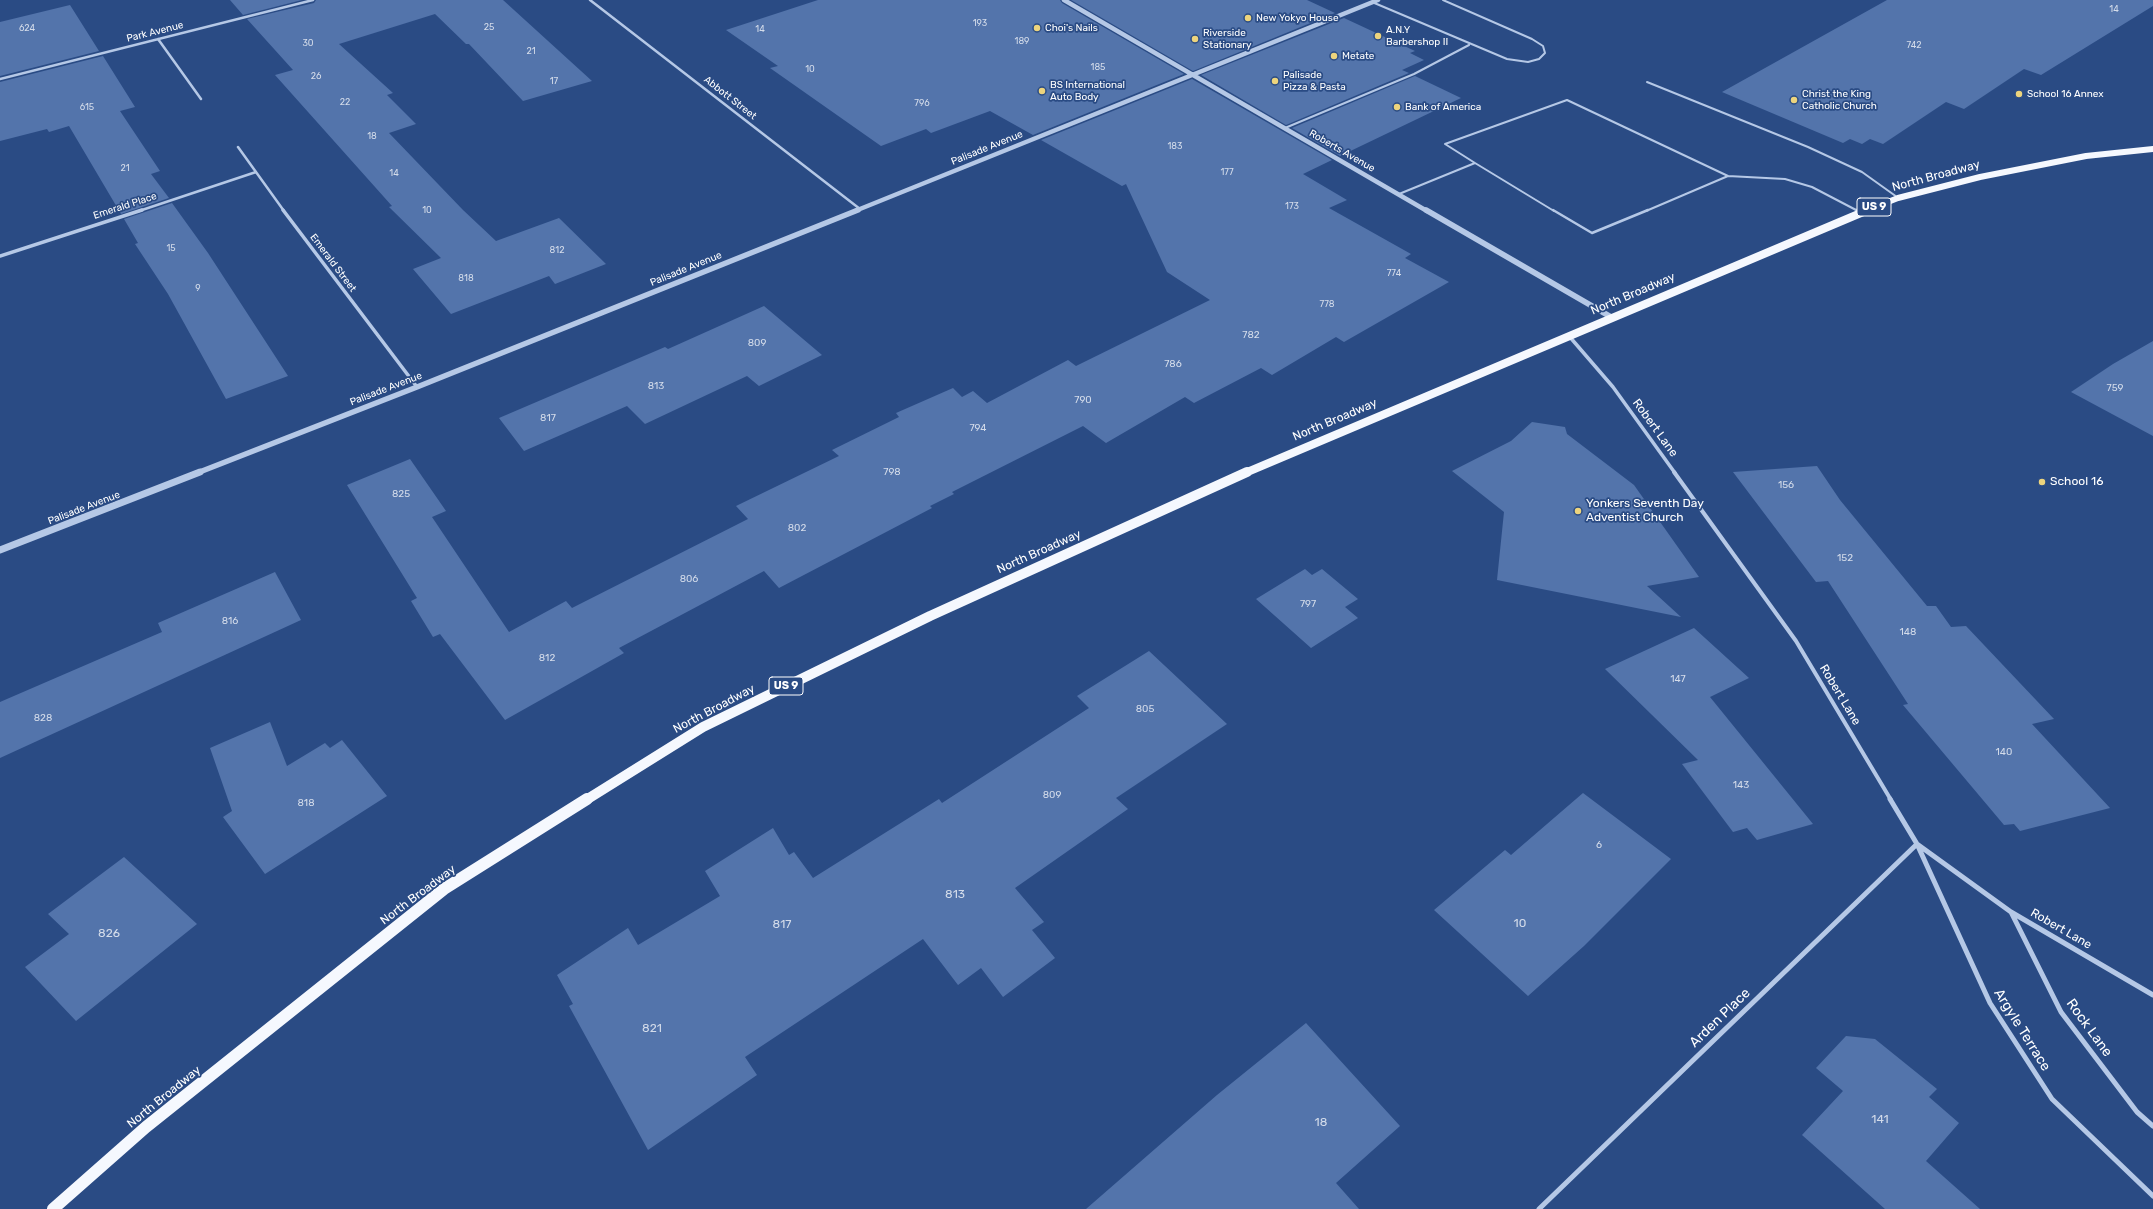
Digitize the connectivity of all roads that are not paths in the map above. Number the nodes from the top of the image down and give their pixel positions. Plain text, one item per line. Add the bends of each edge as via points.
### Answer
1 (313, 0) edge
2 (590, 0) edge
3 (1064, 0) edge
4 (1443, 0) edge
5 (1375, 1) edge
6 (158, 40) junction
7 (1469, 45) junction
8 (1193, 74) junction
9 (0, 79) edge
10 (1647, 82) dead end
11 (201, 99) dead end
12 (1285, 128) junction
13 (238, 147) dead end
14 (2153, 149) edge
15 (1475, 163) junction
16 (256, 172) junction
17 (1728, 176) junction
18 (1399, 194) junction
19 (1898, 198) junction
20 (860, 208) junction
21 (1861, 212) junction
22 (0, 256) edge
23 (1611, 317) junction
24 (1569, 336) junction
25 (417, 387) junction
26 (0, 550) edge
27 (1917, 844) junction
28 (2011, 912) junction
29 (2153, 995) edge
30 (2153, 1126) edge
31 (2153, 1196) edge
32 (53, 1209) edge
33 (1539, 1209) edge

1 - 6 street, Park Avenue
2 - 20 street, Abbott Street
3 - 8 street, Roberts Avenue
4 - 7 lane via 1532,39 1543,46 1545,53 1539,60 1528,62 1507,59
5 - 7 lane
5 - 8 street, Palisade Avenue
6 - 9 street, Park Avenue
6 - 11 street
7 - 12 lane via 1414,74
8 - 12 street, Roberts Avenue
8 - 20 street, Palisade Avenue
10 - 19 lane via 1808,147 1862,172
12 - 18 street, Roberts Avenue
13 - 16 street, Emerald Street
14 - 19 main road, North Broadway / US 9 via 2063,161 1980,177
15 - 17 lane via 1592,233
15 - 17 lane via 1445,144 1567,100
15 - 18 lane
16 - 22 street, Emerald Place
16 - 25 street, Emerald Street
17 - 21 lane via 1785,179 1812,187
18 - 23 street, Roberts Avenue
19 - 21 main road, North Broadway / US 9
20 - 25 street, Palisade Avenue
21 - 23 main road, North Broadway / US 9
23 - 24 main road, North Broadway / US 9
24 - 27 street, Robert Lane via 1613,387 1796,641
24 - 32 main road, North Broadway / US 9 via 1261,465 930,616 703,727 444,889 146,1127
25 - 26 street, Palisade Avenue
27 - 28 street, Robert Lane
27 - 31 street, Argyle Terrace via 1990,1004 2052,1099
27 - 33 street, Arden Place
28 - 29 street, Robert Lane
28 - 30 street, Rock Lane via 2061,1012 2137,1112

